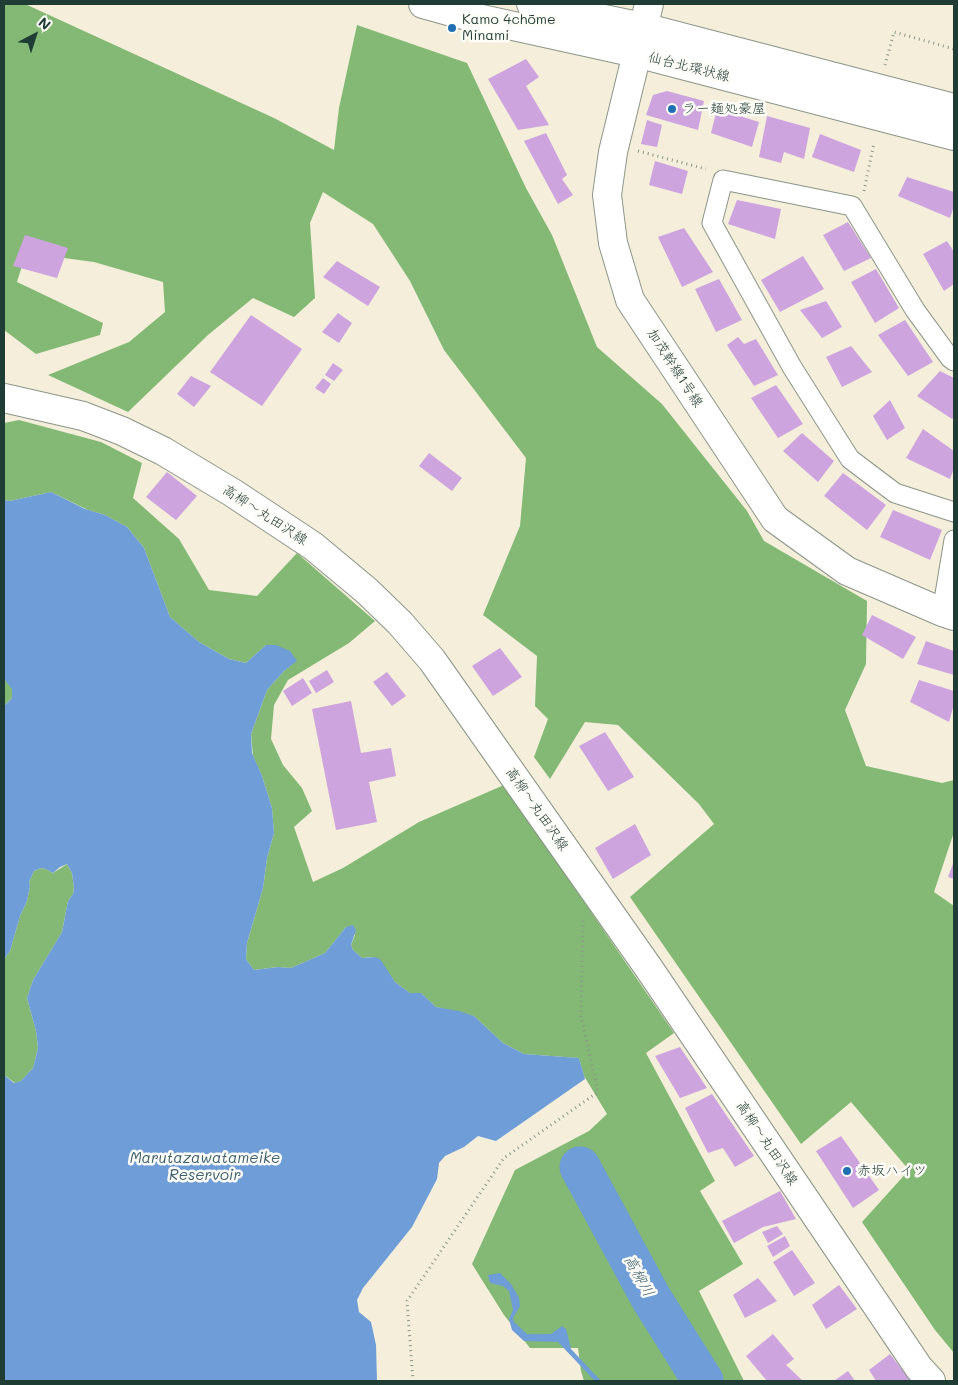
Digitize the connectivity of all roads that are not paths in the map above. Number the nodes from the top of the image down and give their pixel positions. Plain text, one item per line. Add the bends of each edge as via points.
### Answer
1 (423, 4) edge
2 (532, 4) edge
3 (646, 16) edge
4 (636, 53) junction
5 (954, 108) edge
6 (954, 136) edge
7 (954, 361) edge
8 (4, 398) edge
9 (954, 512) edge
10 (954, 540) edge
11 (948, 614) edge
12 (931, 1381) edge

1 - 4 street, 仙台北環状線
2 - 3 street, 仙台北環状線
3 - 4 street, 加茂幹線1号線
3 - 5 street, 仙台北環状線
4 - 6 street, 仙台北環状線
4 - 11 street, 加茂幹線1号線 via 613,152 607,195 612,243 630,300 775,520 847,571
7 - 9 street via 915,310 852,206 723,180 712,223 792,367 850,459 895,493
8 - 12 street, 高柳～丸田沢線 via 82,416 164,450 313,546 400,623 432,660 642,959
10 - 11 street

